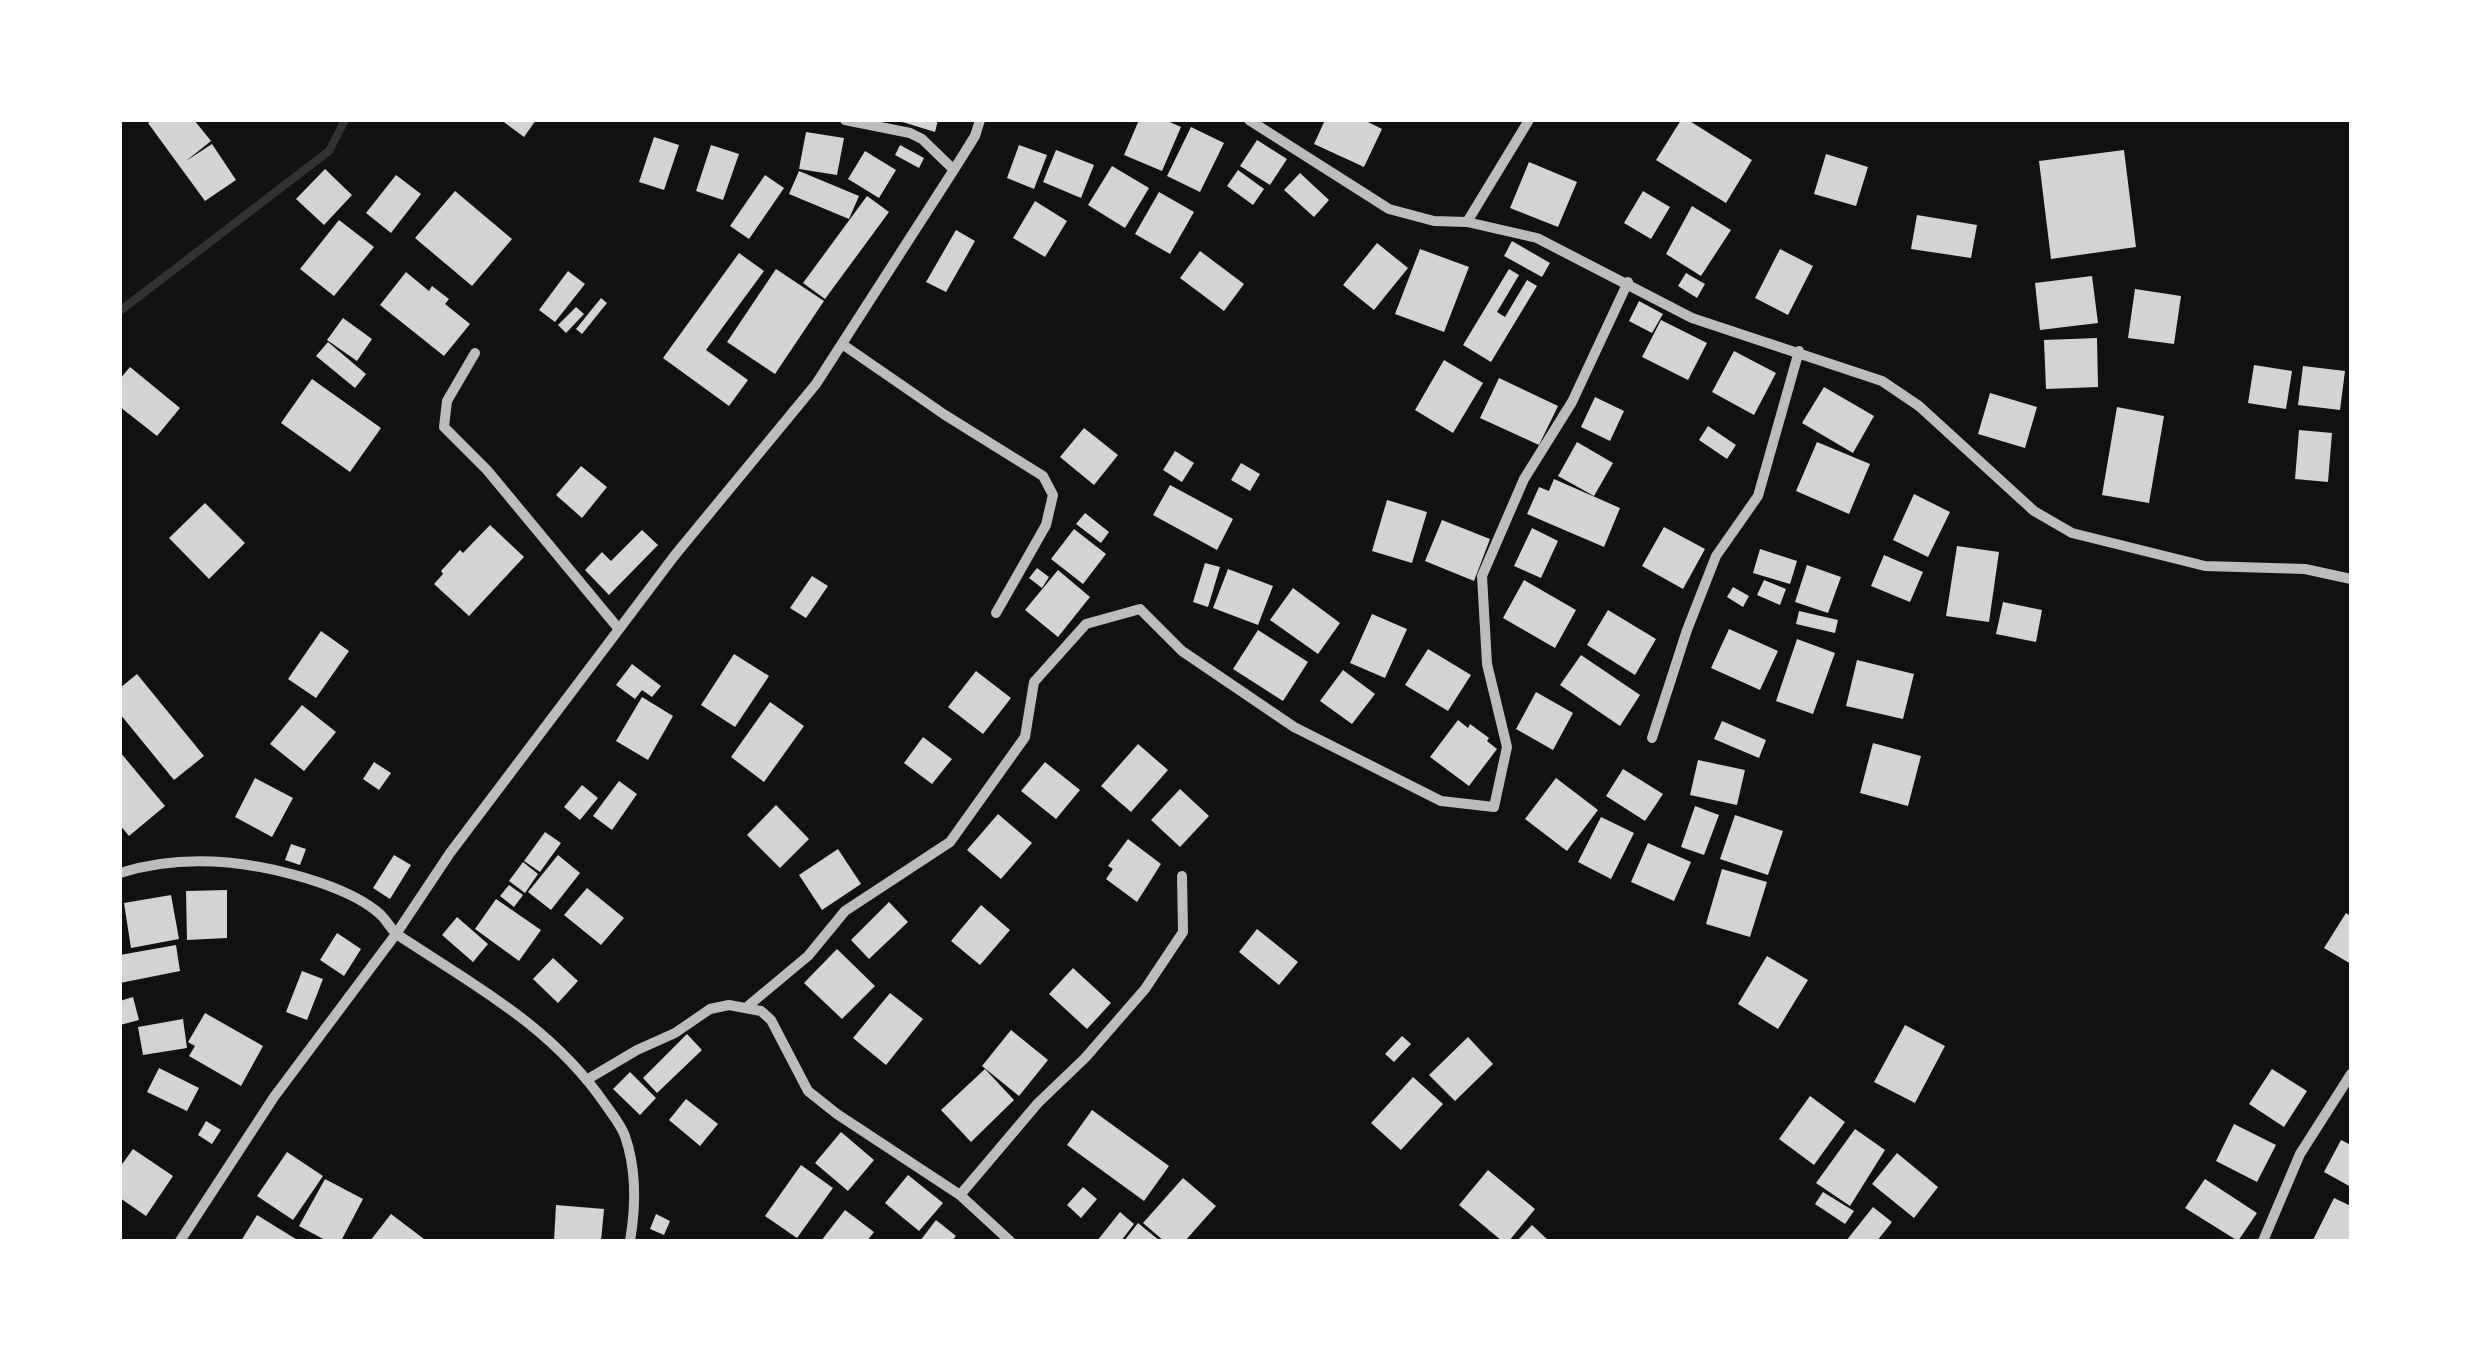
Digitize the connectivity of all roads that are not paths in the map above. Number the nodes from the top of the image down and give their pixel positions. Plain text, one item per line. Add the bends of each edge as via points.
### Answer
1 (845, 120) edge
2 (980, 120) edge
3 (1249, 120) edge
4 (1529, 120) edge
5 (955, 168) junction
6 (1467, 222) junction
7 (1628, 282) junction
8 (842, 344) junction
9 (1799, 351) junction
10 (475, 353) dead end
11 (2351, 579) edge
12 (996, 613) dead end
13 (618, 628) junction
14 (1652, 738) dead end
15 (120, 873) edge
16 (1182, 876) dead end
17 (396, 934) junction
18 (748, 1006) junction
19 (2351, 1074) edge
20 (588, 1079) junction
21 (960, 1195) junction
22 (180, 1241) edge
23 (630, 1241) edge
24 (1010, 1241) edge
25 (2263, 1241) edge

1 - 5 street via 910,133
2 - 5 street
3 - 6 street via 1389,210
4 - 6 street
5 - 8 street
6 - 7 street via 1537,238
7 - 9 street via 1692,318
7 - 18 street via 1572,402 1524,479 1482,576 1487,664 1507,747 1494,806 1441,801 1294,727 1182,652 1140,608 1086,624 1034,682 1025,737 950,842 845,911 808,956
8 - 12 street via 1044,476 1052,495 1046,525
8 - 13 street
9 - 11 street via 1906,396 2056,527 2205,566 2304,569
9 - 14 street via 1758,496 1716,556
10 - 13 street via 447,402 444,427
13 - 17 street
15 - 17 street via 177,860 283,872 360,900
16 - 21 street via 1183,932 1144,989
17 - 20 street via 517,1014 566,1052
17 - 22 street via 274,1097
18 - 20 street via 710,1010
18 - 21 street via 771,1020 808,1091
19 - 25 street via 2300,1154
20 - 23 street via 624,1133 636,1206
21 - 24 street

